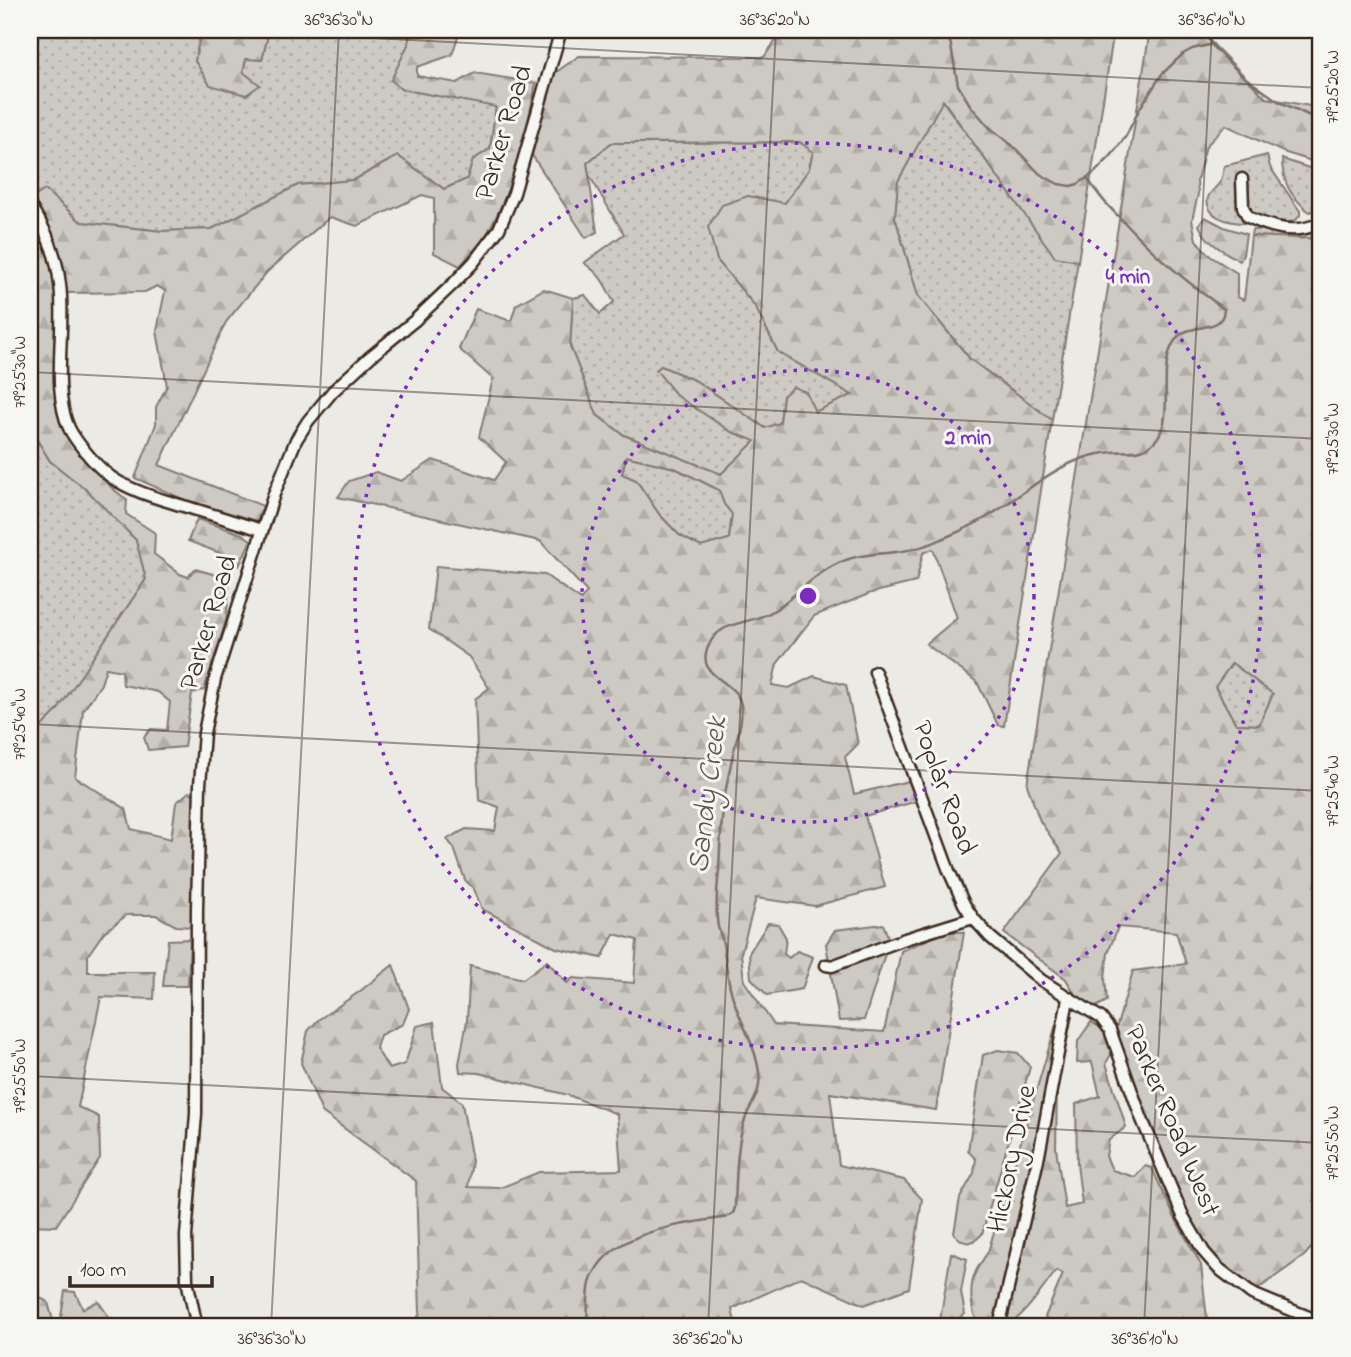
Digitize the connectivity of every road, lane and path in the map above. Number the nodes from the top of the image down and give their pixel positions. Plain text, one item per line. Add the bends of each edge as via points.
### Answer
1 (561, 30) edge
2 (1242, 179) dead end
3 (30, 206) edge
4 (1321, 224) edge
5 (262, 530) junction
6 (875, 672) dead end
7 (973, 918) junction
8 (826, 965) dead end
9 (1068, 999) junction
10 (1321, 1322) edge
11 (197, 1327) edge
12 (999, 1327) edge

1 - 5 street, Parker Road via 514,193 499,229 454,283 318,407 296,439
2 - 4 street via 1248,217 1287,229
3 - 5 street via 52,246 61,286 60,384 69,429 94,463 124,485
5 - 11 street, Parker Road via 215,679 203,746 198,816 196,1114 186,1236 187,1280
6 - 7 street, Poplar Road via 949,871
7 - 8 street via 832,967
7 - 9 street, Parker Road West
9 - 10 street, Parker Road West via 1101,1018 1112,1033 1141,1117 1204,1252 1252,1294
9 - 12 street, Hickory Drive via 1039,1155

